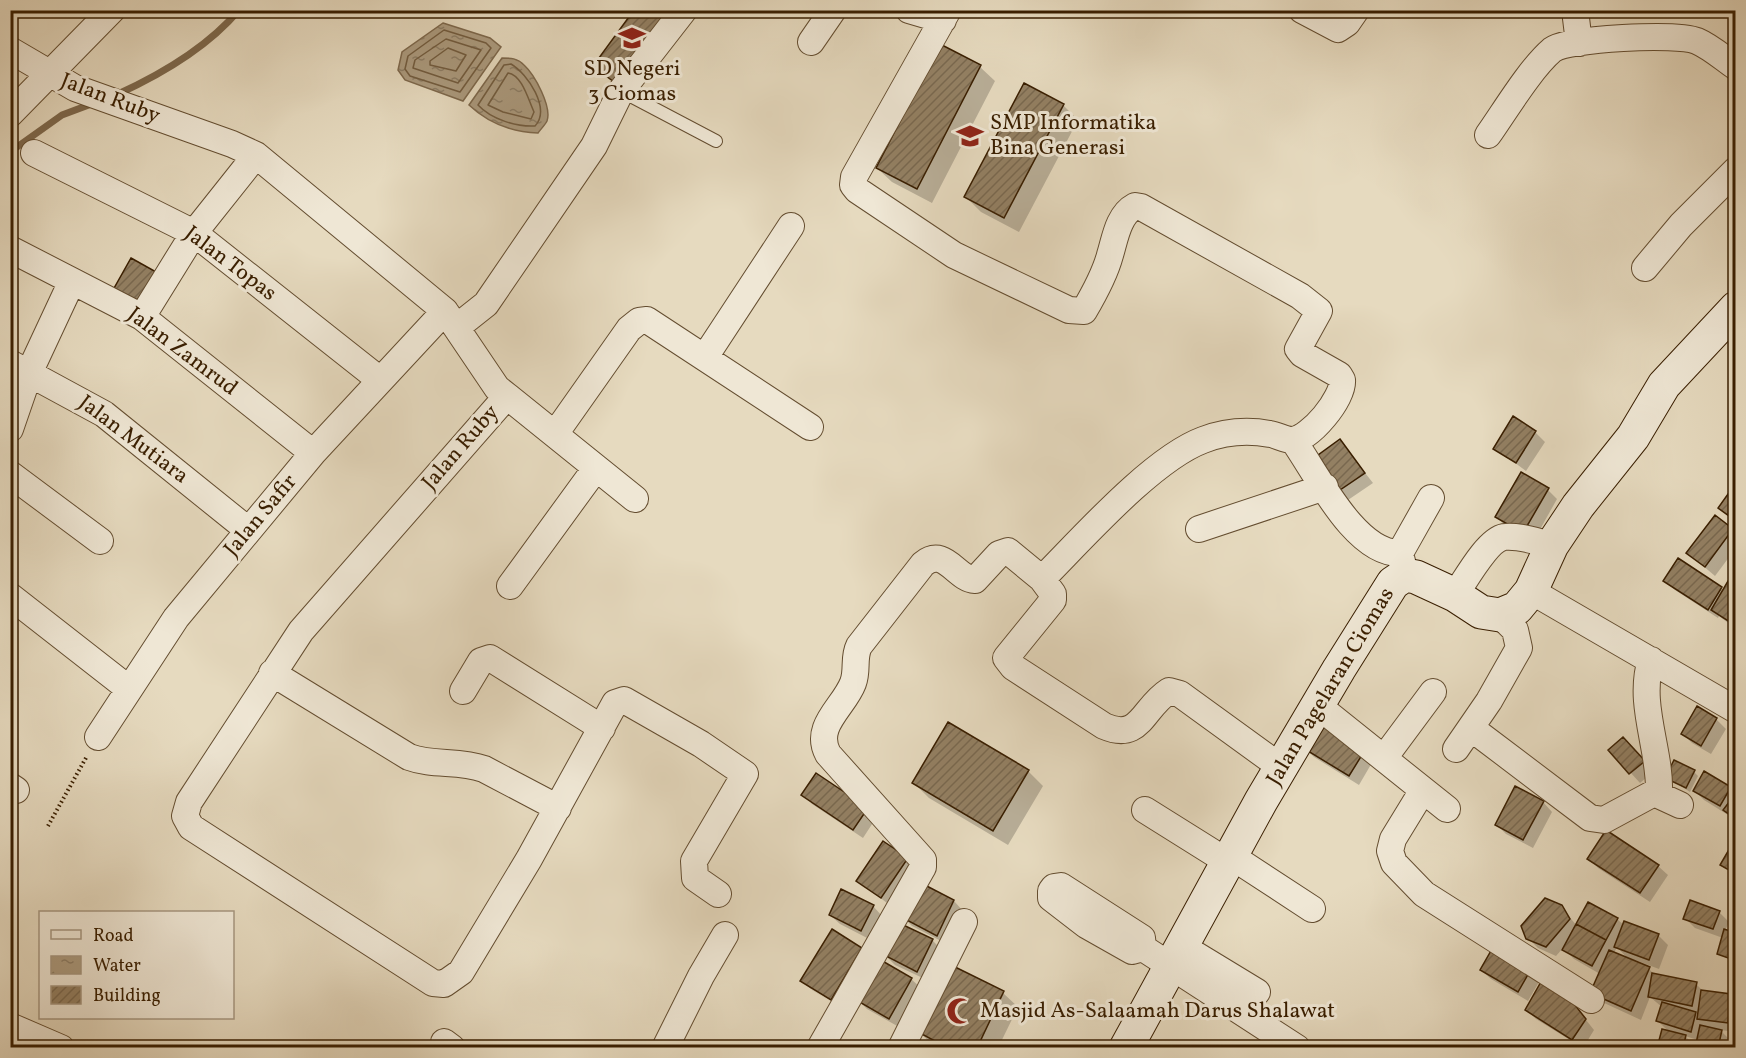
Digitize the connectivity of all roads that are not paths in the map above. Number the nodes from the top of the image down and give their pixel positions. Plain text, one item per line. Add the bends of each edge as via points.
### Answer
1 (112, 10) edge
2 (684, 10) edge
3 (833, 10) edge
4 (909, 10) edge
5 (1302, 10) edge
6 (1356, 10) edge
7 (1575, 10) edge
8 (946, 15) edge
9 (811, 42) dead end
10 (1580, 43) junction
11 (10, 50) edge
12 (1736, 67) edge
13 (49, 74) junction
14 (621, 91) junction
15 (10, 114) edge
16 (1488, 135) dead end
17 (716, 141) dead end
18 (34, 153) dead end
19 (256, 155) junction
20 (1732, 179) edge
21 (790, 226) dead end
22 (194, 233) junction
23 (10, 249) edge
24 (1645, 268) dead end
25 (72, 281) junction
26 (1736, 308) edge
27 (142, 317) junction
28 (451, 319) junction
29 (705, 357) junction
30 (20, 367) edge
31 (380, 380) junction
32 (507, 396) junction
33 (810, 427) dead end
34 (10, 429) edge
35 (555, 434) junction
36 (1293, 440) junction
37 (314, 453) junction
38 (596, 468) junction
39 (10, 474) edge
40 (1325, 487) junction
41 (635, 498) dead end
42 (1431, 498) dead end
43 (1198, 529) dead end
44 (248, 530) junction
45 (100, 541) dead end
46 (1552, 545) junction
47 (1402, 564) junction
48 (1041, 579) junction
49 (510, 586) dead end
50 (1531, 591) junction
51 (1455, 595) junction
52 (10, 596) edge
53 (1500, 615) junction
54 (1651, 660) junction
55 (272, 673) junction
56 (129, 689) junction
57 (463, 691) dead end
58 (1432, 692) dead end
59 (1317, 705) junction
60 (1736, 710) edge
61 (602, 728) junction
62 (1471, 728) junction
63 (98, 737) road end
64 (1456, 749) dead end
65 (1384, 758) junction
66 (1282, 768) junction
67 (1423, 790) junction
68 (558, 808) junction
69 (1447, 809) dead end
70 (1145, 810) dead end
71 (1229, 859) junction
72 (718, 894) dead end
73 (1312, 909) dead end
74 (964, 922) dead end
75 (725, 935) dead end
76 (1143, 948) dead end
77 (1177, 956) junction
78 (1257, 992) dead end
79 (1592, 1000) dead end
80 (10, 1026) edge
81 (825, 1046) edge
82 (61, 1047) edge
83 (665, 1047) edge
84 (902, 1047) edge
85 (1126, 1047) edge
86 (1298, 1047) edge

1 - 13 street
2 - 14 street, Jalan Safir
3 - 9 street
4 - 8 street
5 - 6 street via 1338,29
7 - 10 street
8 - 36 street via 854,177 857,190 954,255 1069,310 1084,311 1111,255 1114,237 1135,206 1300,296 1319,311 1298,349 1339,375 1343,386 1328,412 1308,433
10 - 12 street via 1681,37 1697,41
10 - 16 street via 1562,45 1546,56
11 - 13 street, Jalan Ruby
13 - 15 street
13 - 19 street, Jalan Ruby
14 - 17 lane
14 - 28 street, Jalan Safir via 594,146 486,304
18 - 22 street, Jalan Topas
19 - 22 street
19 - 28 street, Jalan Ruby
20 - 24 street via 1681,225
21 - 29 street
22 - 27 street
22 - 31 street, Jalan Topas
23 - 25 street, Jalan Zamrud
25 - 27 street, Jalan Zamrud
25 - 30 street
26 - 46 main road via 1664,385 1633,437
27 - 37 street, Jalan Zamrud
28 - 31 street, Jalan Safir
28 - 32 street, Jalan Ruby via 497,388
29 - 33 street
29 - 35 street via 653,322 639,321 629,329
30 - 34 street
30 - 44 street, Jalan Mutiara via 104,414
31 - 37 street, Jalan Safir
32 - 35 street
32 - 55 street, Jalan Ruby via 312,618
35 - 38 street
36 - 40 street
36 - 48 street via 1270,434 1233,433 1202,440 1182,450 1153,471
37 - 44 street, Jalan Safir
38 - 41 street
38 - 49 street
39 - 45 street
40 - 43 street
40 - 47 street via 1367,543
42 - 47 street
44 - 56 street, Jalan Safir via 176,618
46 - 50 main road
46 - 51 street via 1502,537 1480,558
47 - 51 main road, Jalan Pagelaran Ciomas
47 - 59 main road, Jalan Pagelaran Ciomas
48 - 66 street via 1053,600 1008,654 1009,663 1117,732 1137,725 1160,696 1169,691 1180,693
48 - 81 street via 1008,551 999,554 975,580 968,579 947,561 931,559 922,564 855,653 853,683 824,732 823,744 912,846 923,860 923,867
50 - 53 main road via 1517,608
50 - 54 street
51 - 53 main road, Jalan Pagelaran Ciomas via 1481,612
52 - 56 street
53 - 62 street via 1515,630 1519,648
54 - 60 street
54 - 62 street via 1646,680 1652,745 1669,799 1646,796 1598,821
55 - 68 street via 409,757 430,763 477,766
55 - 68 street, Jalan Ruby via 189,802 185,816 191,827 433,983 444,984 461,972
56 - 63 street, Jalan Safir
57 - 61 street via 481,661 490,658
58 - 65 street
59 - 65 street
59 - 66 main road, Jalan Pagelaran Ciomas
61 - 68 street
61 - 72 street via 615,703 624,700 745,774 694,861 694,878
62 - 64 street
65 - 67 street
66 - 71 main road, Jalan Pagelaran Ciomas
67 - 69 street
67 - 79 street via 1394,839 1390,851 1394,863 1424,894
70 - 71 street
71 - 73 street
71 - 77 main road, Jalan Pagelaran Ciomas
74 - 84 street
75 - 83 street
76 - 77 street
77 - 78 street
77 - 85 main road, Jalan Pagelaran Ciomas
77 - 86 street
80 - 82 street

